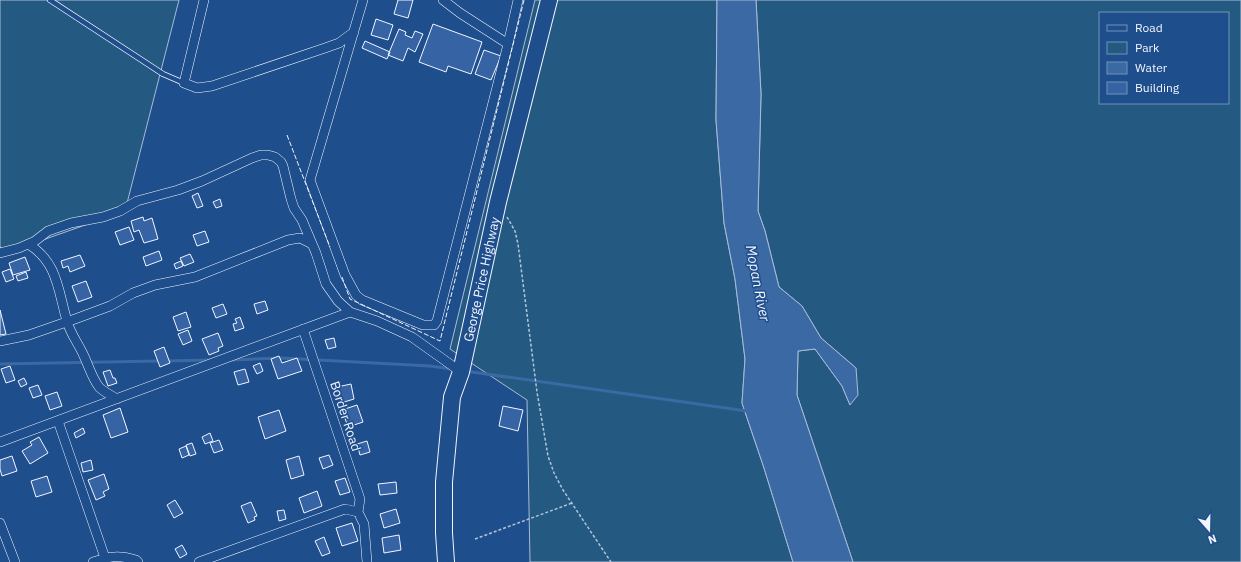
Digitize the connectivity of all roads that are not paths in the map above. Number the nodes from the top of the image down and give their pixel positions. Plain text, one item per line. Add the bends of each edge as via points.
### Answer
1 (50, 0) edge
2 (204, 0) edge
3 (363, 0) edge
4 (443, 0) edge
5 (518, 0) edge
6 (549, 0) edge
7 (354, 32) junction
8 (508, 44) junction
9 (184, 83) junction
10 (28, 244) junction
11 (312, 244) junction
12 (0, 253) edge
13 (350, 312) junction
14 (67, 322) junction
15 (303, 329) junction
16 (0, 341) edge
17 (461, 372) junction
18 (118, 399) junction
19 (58, 421) junction
20 (0, 442) edge
21 (358, 512) junction
22 (0, 523) edge
23 (105, 558) junction
24 (15, 562) edge
25 (94, 562) edge
26 (138, 562) edge
27 (199, 562) edge
28 (367, 562) edge
29 (446, 562) edge

1 - 9 lane via 163,74
2 - 9 street
3 - 7 street
4 - 8 street
5 - 8 street
6 - 17 highway, George Price Highway via 498,202
7 - 8 street via 310,180 345,275 356,295 362,300 423,326 434,325 437,321
7 - 9 street via 339,43 212,86 197,88
10 - 11 street via 48,231 71,223 103,218 137,201 178,190 261,155 275,157 284,166 292,203
10 - 12 street
10 - 14 street via 44,256 51,266
11 - 13 street via 326,284
11 - 14 street via 300,238 288,240 195,277 177,279 140,290 110,306
13 - 15 street
13 - 17 street via 412,337
14 - 16 street via 29,335
14 - 18 street via 100,388
15 - 18 street
15 - 21 street, Border Road via 360,499
17 - 29 highway, George Price Highway via 452,396 444,482
18 - 19 street
19 - 20 street
19 - 23 street
21 - 27 street via 345,509
21 - 28 street, Border Road via 364,524
22 - 24 street
23 - 25 street
23 - 26 street via 123,556

